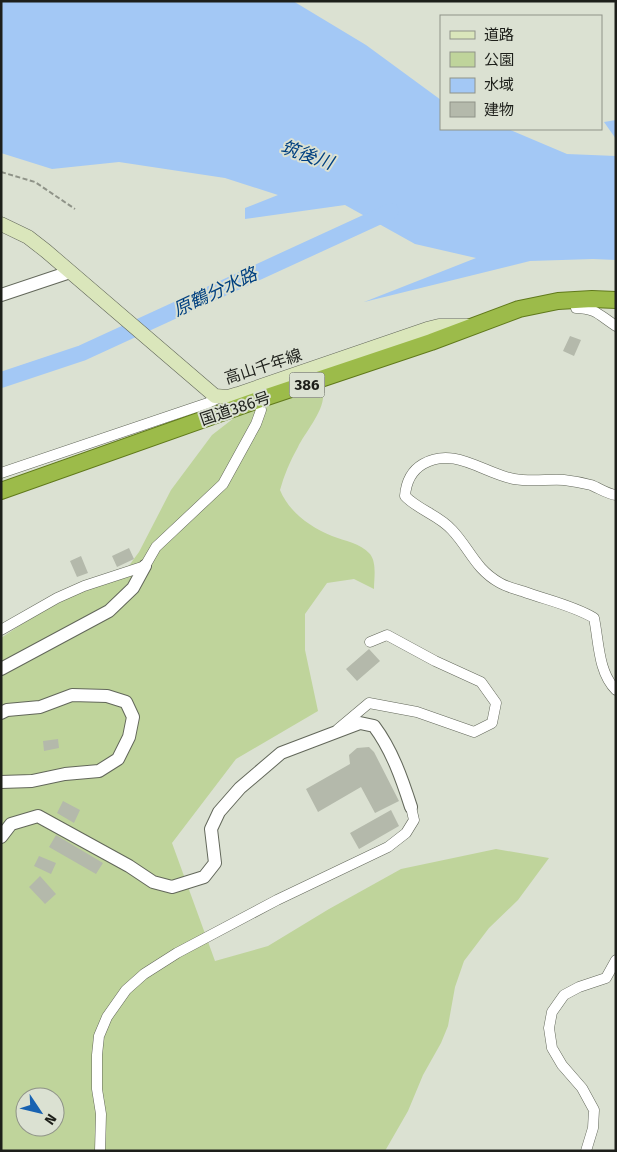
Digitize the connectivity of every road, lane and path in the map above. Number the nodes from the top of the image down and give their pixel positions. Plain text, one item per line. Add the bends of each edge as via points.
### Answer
1 (1, 172) edge
2 (75, 209) dead end
3 (1, 224) edge
4 (73, 276) junction
5 (1, 295) edge
6 (574, 299) junction
7 (616, 300) edge
8 (470, 326) junction
9 (616, 326) edge
10 (216, 395) junction
11 (258, 400) junction
12 (1, 473) edge
13 (1, 491) edge
14 (616, 495) edge
15 (145, 566) junction
16 (1, 630) edge
17 (370, 642) dead end
18 (1, 669) edge
19 (616, 690) edge
20 (1, 713) edge
21 (334, 733) junction
22 (1, 782) edge
23 (411, 807) joint
24 (1, 837) edge
25 (616, 960) edge
26 (100, 1151) edge
27 (586, 1151) edge

1 - 2 path via 34,182
3 - 4 main road, 高山千年線 via 28,237
4 - 5 street
4 - 10 main road, 高山千年線
6 - 7 highway, 国道386号 / 386
6 - 8 highway, 国道386号 / 386 via 519,309
6 - 9 street via 576,308 594,310
8 - 10 main road, 高山千年線 via 427,329 238,394
8 - 11 highway, 国道386号 / 386
10 - 12 street via 208,403
11 - 13 highway, 国道386号 / 386
11 - 15 street via 261,410 256,424 223,484 156,547
14 - 19 street via 564,480 516,479 462,460 445,458 432,459 418,467 406,486 405,496 452,529 488,575 502,584 594,618 602,667
15 - 16 street via 66,594
15 - 18 street via 133,588 108,611
17 - 21 street via 387,636 481,682 496,703 492,723 474,732 417,712 370,703
20 - 22 street via 40,707 72,695 107,696 126,702 133,717 129,737 118,759 99,771
21 - 23 street via 360,723 374,726 385,740
21 - 24 street via 281,753 240,788 219,812 212,829 215,863 204,877 172,887 154,882 38,816 11,824
23 - 26 street via 414,820 406,833 388,847 277,900 186,949 144,974 126,990 107,1016 99,1036
25 - 27 street via 606,978 564,995 552,1012 549,1028 552,1048 594,1110

